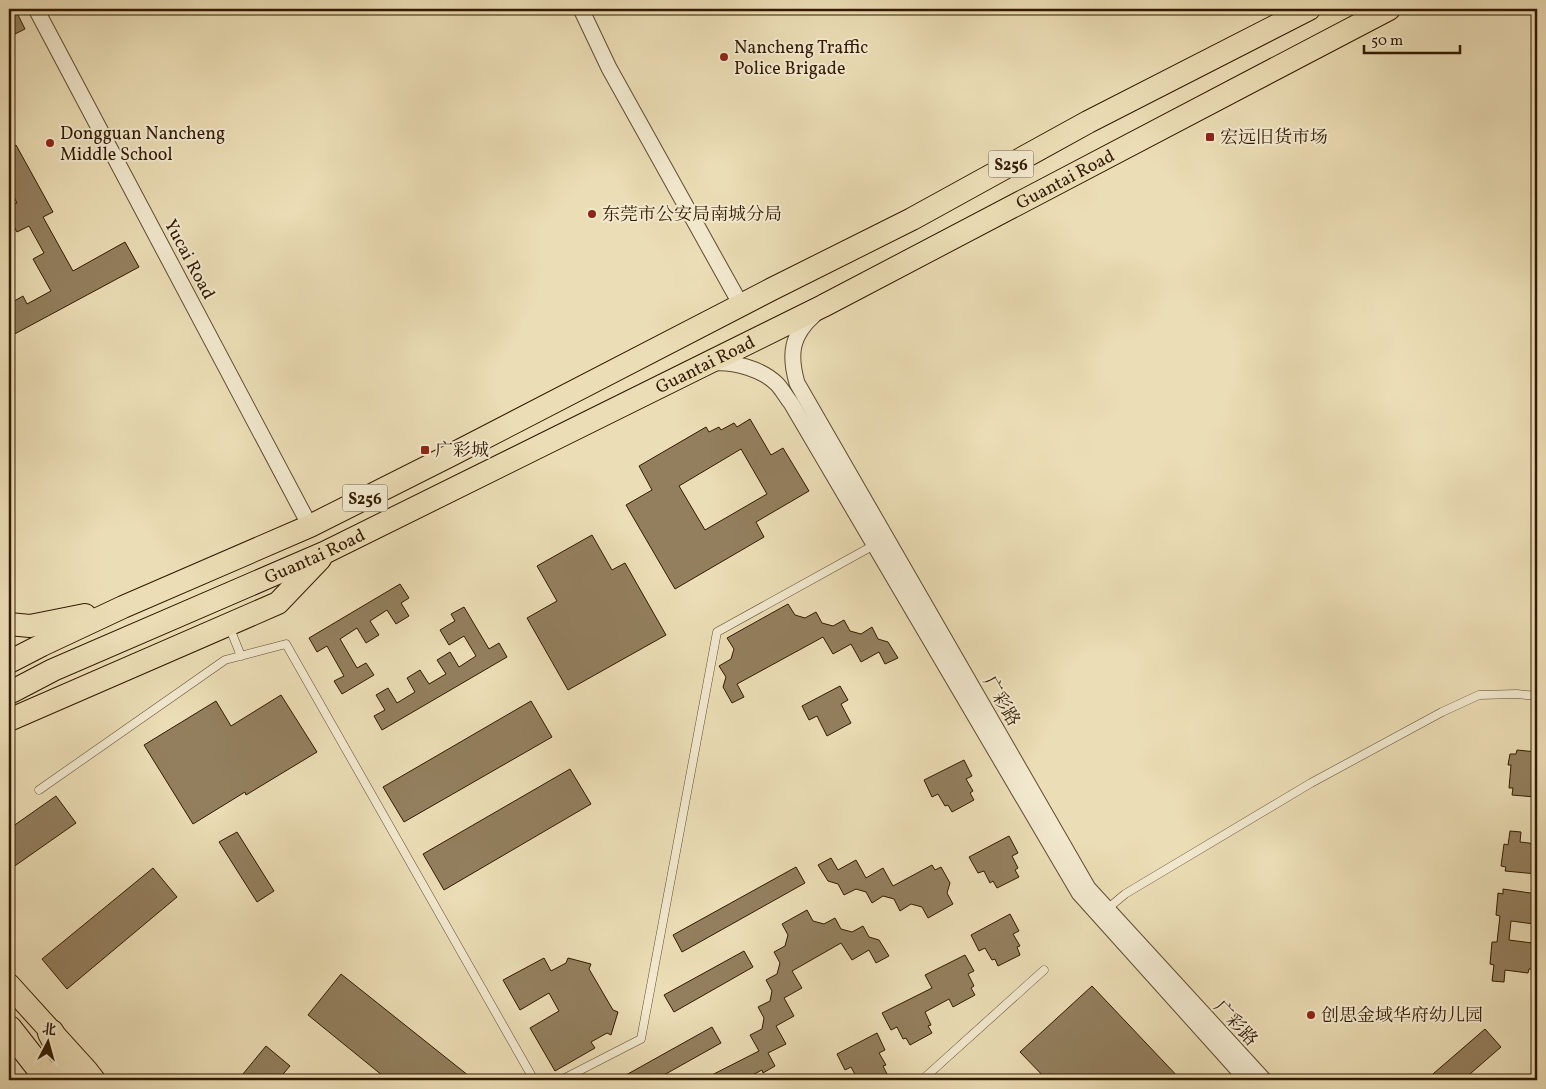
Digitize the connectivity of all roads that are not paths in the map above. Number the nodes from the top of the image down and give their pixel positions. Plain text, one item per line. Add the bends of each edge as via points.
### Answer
1 (36, 9) edge
2 (582, 9) edge
3 (1309, 9) edge
4 (1389, 9) edge
5 (741, 305) junction
6 (824, 306) junction
7 (707, 364) junction
8 (310, 526) junction
9 (880, 541) junction
10 (326, 552) junction
11 (123, 607) junction
12 (9, 624) edge
13 (229, 626) junction
14 (241, 656) junction
15 (9, 662) edge
16 (9, 693) edge
17 (1537, 696) edge
18 (9, 720) edge
19 (39, 790) dead end
20 (1103, 912) junction
21 (1044, 970) dead end
22 (9, 985) edge
23 (9, 1030) edge
24 (52, 1033) junction
25 (49, 1080) edge
26 (76, 1080) edge
27 (94, 1080) edge
28 (534, 1080) edge
29 (561, 1080) edge
30 (922, 1080) edge
31 (1247, 1080) edge
32 (1264, 1080) edge

1 - 8 street, Yucai Road
2 - 5 street via 609,68
3 - 5 main road, Guantai Road / S256 via 1088,122 912,219
4 - 6 main road, Guantai Road / S256
5 - 8 main road, Guantai Road / S256
6 - 7 main road, Guantai Road / S256
6 - 9 street, 广彩路 via 796,336 793,369
7 - 9 street, 广彩路 via 739,364 776,383
7 - 10 main road, Guantai Road / S256
8 - 11 main road, Guantai Road / S256
9 - 20 street, 广彩路 via 1079,894
9 - 29 lane via 717,632 642,1038
10 - 13 main road via 278,604
10 - 16 main road, Guantai Road / S256 via 53,670
11 - 12 main road via 30,626
11 - 15 main road, Guantai Road / S256
13 - 14 lane
13 - 18 main road
14 - 19 lane via 226,660
14 - 28 lane via 286,644
17 - 20 lane via 1479,695 1442,712 1311,783 1125,894
20 - 31 street, 广彩路
20 - 32 street, 广彩路
21 - 30 lane
22 - 24 main road
23 - 25 highway
24 - 26 highway
24 - 27 main road

